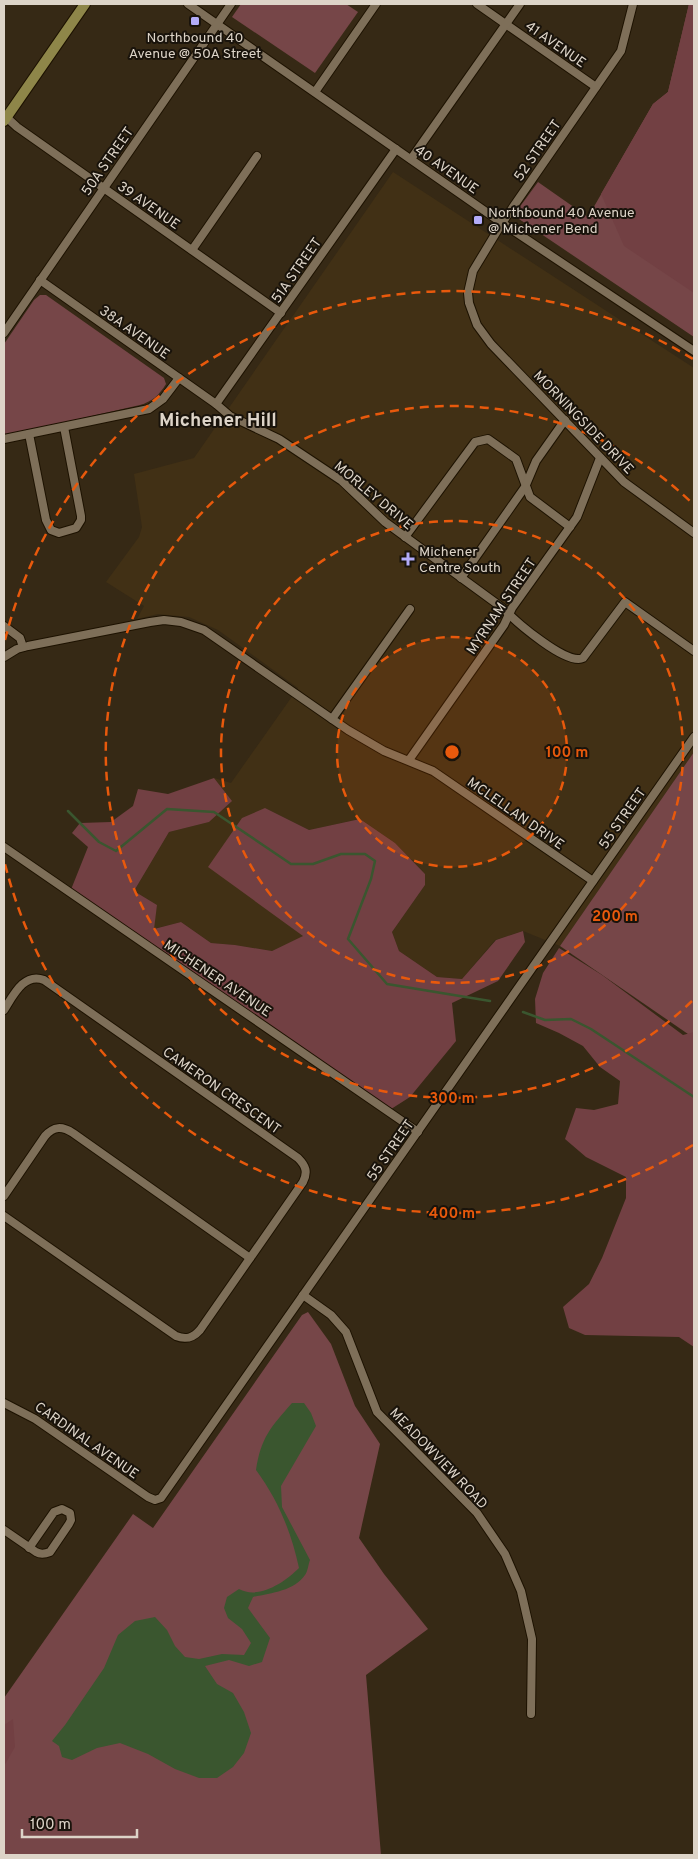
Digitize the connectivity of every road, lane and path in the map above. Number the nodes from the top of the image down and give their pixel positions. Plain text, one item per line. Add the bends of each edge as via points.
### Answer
1 (85, 4) edge
2 (188, 4) edge
3 (231, 4) edge
4 (376, 4) edge
5 (477, 4) edge
6 (520, 4) edge
7 (633, 4) edge
8 (218, 24) junction
9 (506, 24) junction
10 (596, 87) junction
11 (315, 92) junction
12 (5, 118) edge
13 (396, 149) junction
14 (258, 156) dead end
15 (411, 159) junction
16 (104, 188) junction
17 (502, 223) junction
18 (192, 250) junction
19 (40, 280) junction
20 (472, 311) joint
21 (281, 313) junction
22 (4, 333) edge
23 (694, 351) edge
24 (179, 378) junction
25 (216, 404) junction
26 (565, 420) junction
27 (64, 427) junction
28 (29, 434) junction
29 (4, 439) edge
30 (600, 458) junction
31 (525, 487) junction
32 (570, 527) junction
33 (694, 533) edge
34 (405, 537) junction
35 (461, 578) junction
36 (410, 609) dead end
37 (509, 615) junction
38 (4, 626) edge
39 (23, 647) junction
40 (694, 650) edge
41 (4, 657) edge
42 (332, 719) junction
43 (694, 737) edge
44 (409, 760) junction
45 (4, 847) edge
46 (593, 881) junction
47 (4, 1010) edge
48 (418, 1132) junction
49 (4, 1196) edge
50 (4, 1216) edge
51 (250, 1258) junction
52 (303, 1295) junction
53 (4, 1403) edge
54 (155, 1500) joint
55 (4, 1530) edge
56 (29, 1548) junction
57 (531, 1714) dead end

1 - 12 main road
2 - 8 street, 40 AVENUE
3 - 8 street, 50A STREET
4 - 11 street
5 - 9 street, 41 AVENUE
6 - 9 street
7 - 10 street, 52 STREET via 623,48
8 - 11 street, 40 AVENUE
8 - 16 street, 50A STREET
9 - 10 street, 41 AVENUE
9 - 15 street
10 - 17 street, 52 STREET
11 - 13 street, 40 AVENUE
12 - 16 street, 39 AVENUE
13 - 15 street, 40 AVENUE
13 - 21 street, 51A STREET
14 - 18 street
15 - 17 street, 40 AVENUE
16 - 18 street, 39 AVENUE
16 - 19 street, 50A STREET
17 - 20 street, 52 STREET via 473,271 468,293
17 - 23 street, 40 AVENUE
18 - 21 street, 39 AVENUE
19 - 22 street, 50A STREET
19 - 24 street, 38A AVENUE
20 - 26 street, MORNINGSIDE DRIVE via 477,325 491,344
21 - 25 street, 51A STREET
24 - 25 street, 38A AVENUE
24 - 27 street via 163,399 149,409
25 - 34 street, MORLEY DRIVE via 230,416 278,439 334,476
26 - 30 street, MORNINGSIDE DRIVE
26 - 31 street via 536,461
27 - 28 street
27 - 28 street via 81,520 76,528 58,533 51,530 46,520
28 - 29 street
30 - 32 street, MYRNAM STREET via 578,515
30 - 33 street, MORNINGSIDE DRIVE via 627,484
31 - 32 street via 531,499
31 - 34 street via 520,466 513,456 488,439 475,442
31 - 35 street
32 - 37 street, MYRNAM STREET
34 - 35 street, MORLEY DRIVE
35 - 37 street, MORLEY DRIVE
36 - 42 street
37 - 40 street, MORLEY DRIVE via 561,654 580,660 625,602
37 - 44 street, MYRNAM STREET
38 - 39 street via 20,638
39 - 41 street, MCLELLAN DRIVE
39 - 42 street, MCLELLAN DRIVE via 172,620 208,633
42 - 44 street, MCLELLAN DRIVE via 377,747
43 - 46 street, 55 STREET
44 - 46 street, MCLELLAN DRIVE via 438,774
45 - 48 street, MICHENER AVENUE
46 - 48 street, 55 STREET
47 - 51 street, CAMERON CRESCENT via 24,982 33,978 44,980 302,1162 306,1170 303,1182
48 - 52 street, 55 STREET
49 - 51 street via 45,1136 54,1129 62,1128
50 - 51 street, CAMERON CRESCENT via 184,1339 200,1330
52 - 54 street, 55 STREET via 164,1495
52 - 57 street, MEADOWVIEW ROAD via 331,1315 346,1332 377,1412 477,1513 505,1554 521,1591 532,1640
53 - 54 street, CARDINAL AVENUE via 35,1419
55 - 56 street
56 - 56 street via 39,1554 50,1552 71,1520 70,1513 62,1509 54,1512

